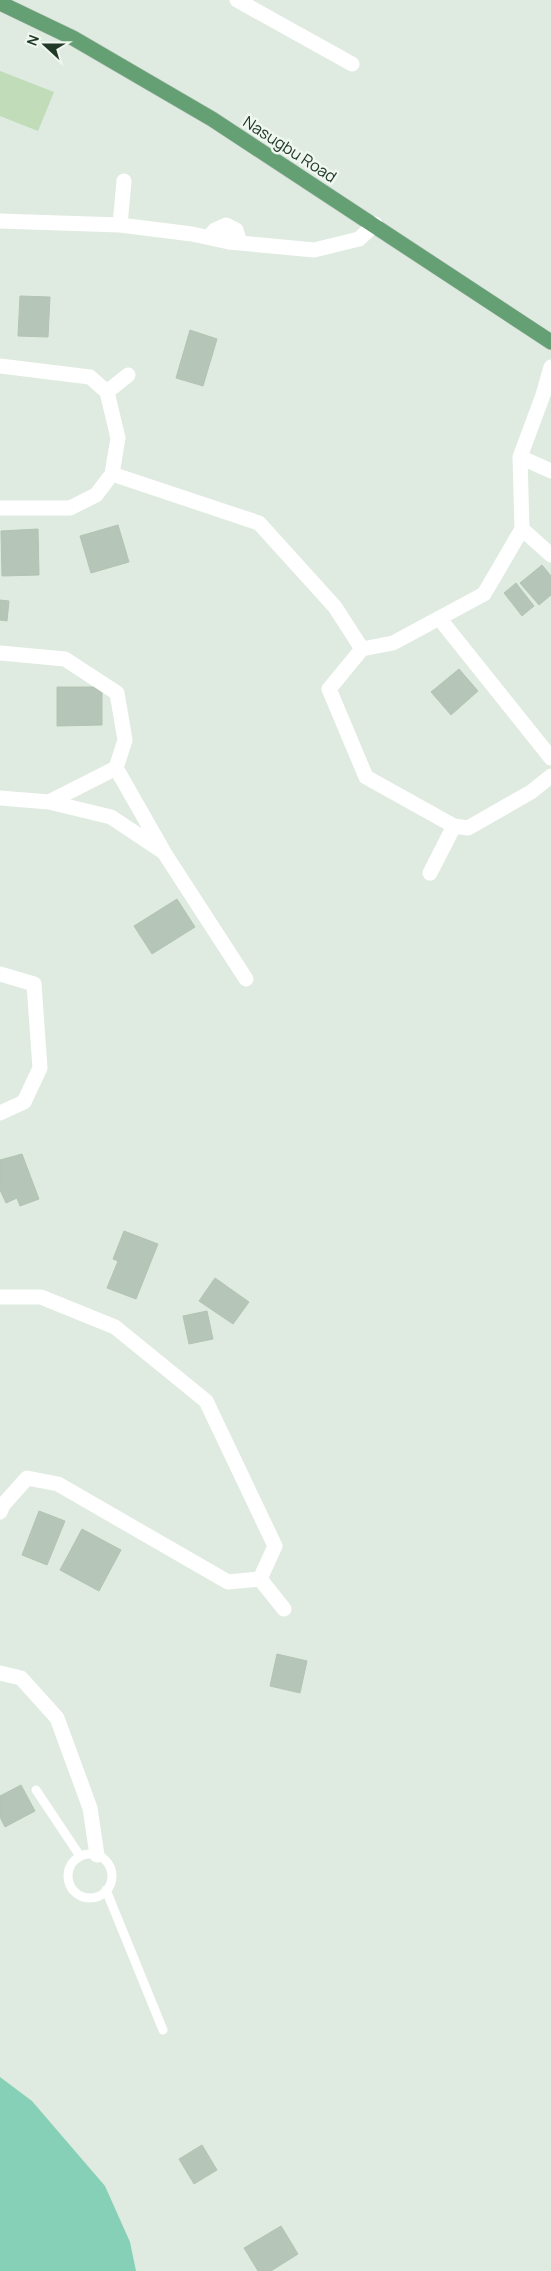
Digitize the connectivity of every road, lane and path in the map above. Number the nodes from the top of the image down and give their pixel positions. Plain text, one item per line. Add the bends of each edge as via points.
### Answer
1 (237, 0) edge
2 (0, 3) edge
3 (352, 64) dead end
4 (124, 181) dead end
5 (0, 221) edge
6 (375, 224) junction
7 (120, 225) junction
8 (551, 342) edge
9 (0, 366) edge
10 (551, 367) edge
11 (128, 375) dead end
12 (107, 392) junction
13 (520, 457) junction
14 (551, 471) edge
15 (112, 474) junction
16 (0, 508) edge
17 (522, 530) junction
18 (551, 555) edge
19 (439, 618) junction
20 (362, 649) junction
21 (0, 653) edge
22 (551, 758) edge
23 (116, 768) junction
24 (551, 776) edge
25 (0, 798) edge
26 (49, 802) junction
27 (454, 826) junction
28 (165, 854) junction
29 (430, 873) dead end
30 (0, 974) edge
31 (246, 979) dead end
32 (0, 1113) edge
33 (0, 1297) edge
34 (0, 1512) edge
35 (260, 1579) junction
36 (284, 1609) dead end
37 (0, 1673) edge
38 (36, 1790) dead end
39 (97, 1855) junction
40 (80, 1856) junction
41 (106, 1890) junction
42 (163, 2030) dead end

1 - 3 street
2 - 6 main road, Nasugbu Road via 73,38 212,119
4 - 7 street
5 - 7 street
6 - 7 street via 359,239 314,250 240,243
6 - 8 main road, Nasugbu Road
9 - 12 street via 90,377
10 - 13 street
11 - 12 street
12 - 15 street via 118,438
13 - 14 street
13 - 17 street
15 - 16 street via 96,496 70,508
15 - 20 street via 259,523 335,607
17 - 18 street
17 - 19 street via 484,594
19 - 20 street via 393,643
19 - 22 street
20 - 27 street via 330,689 366,777
21 - 23 street via 65,659 117,693 125,740
23 - 26 street
23 - 28 street
24 - 27 street via 531,792 468,828
25 - 26 street
26 - 28 street via 110,817
27 - 29 street
28 - 31 street
30 - 32 street via 34,984 40,1068 24,1102
33 - 35 street via 41,1297 116,1327 206,1401 275,1546
34 - 35 street via 27,1478 58,1484 228,1582
35 - 36 street
37 - 39 street via 21,1678 57,1718 90,1808
38 - 40 lane
39 - 40 lane
39 - 41 lane via 110,1868 112,1877
40 - 41 lane via 69,1871 73,1889 89,1898
41 - 42 lane

